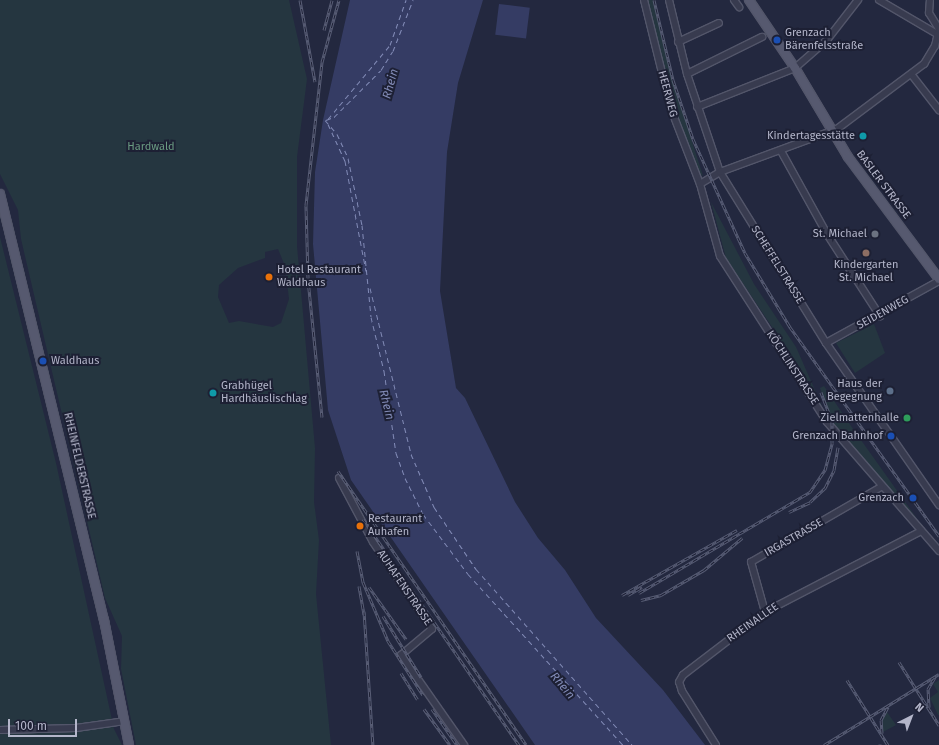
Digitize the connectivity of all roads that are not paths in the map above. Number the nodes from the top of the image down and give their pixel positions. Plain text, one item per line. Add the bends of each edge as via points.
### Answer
1 (644, 0) edge
2 (677, 0) edge
3 (734, 0) edge
4 (749, 0) edge
5 (858, 0) edge
6 (880, 0) edge
7 (930, 0) edge
8 (669, 1) edge
9 (739, 7) dead end
10 (719, 23) dead end
11 (939, 35) edge
12 (762, 37) dead end
13 (678, 42) junction
14 (795, 68) junction
15 (687, 74) junction
16 (911, 74) junction
17 (697, 106) junction
18 (939, 110) edge
19 (832, 131) junction
20 (781, 151) junction
21 (720, 172) junction
22 (701, 183) junction
23 (0, 194) edge
24 (0, 205) edge
25 (939, 280) edge
26 (880, 316) junction
27 (826, 343) junction
28 (339, 478) dead end
29 (881, 487) junction
30 (939, 505) edge
31 (921, 531) junction
32 (939, 551) edge
33 (765, 612) junction
34 (122, 722) junction
35 (0, 730) edge
36 (124, 745) edge
37 (129, 745) edge
38 (464, 745) edge
39 (716, 745) edge

1 - 22 street, HEERWEG via 671,109
2 - 8 street
3 - 9 street
4 - 14 main road, BASLER STRASSE
5 - 14 street via 827,40
6 - 11 street
7 - 11 street via 929,13
8 - 13 street, SCHEFFELSTRASSE
10 - 13 street
11 - 16 street via 930,56
12 - 15 street
13 - 15 street, SCHEFFELSTRASSE
14 - 17 street
14 - 19 main road, BASLER STRASSE
15 - 17 street, SCHEFFELSTRASSE
16 - 18 street
16 - 19 street
17 - 21 street, SCHEFFELSTRASSE
19 - 20 street
19 - 25 main road, BASLER STRASSE
20 - 21 street
20 - 26 street via 827,234
21 - 22 street
21 - 27 street, SCHEFFELSTRASSE
22 - 29 street, KÖCHLINSTRASSE via 720,256 830,426
23 - 34 main road, RHEINFELDERSTRASSE via 65,454
24 - 34 main road, RHEINFELDERSTRASSE
25 - 26 street, SEIDENWEG
26 - 27 street, SEIDENWEG
27 - 30 street, SCHEFFELSTRASSE
28 - 38 street, AUHAFENSTRASSE via 373,542 432,629 401,655
29 - 31 street, KÖCHLINSTRASSE
29 - 33 street, IRGASTRASSE via 751,562
31 - 32 street, KÖCHLINSTRASSE
31 - 33 street, RHEINALLEE
33 - 39 street, RHEINALLEE via 680,678 682,691
34 - 35 street via 76,728
34 - 36 main road, RHEINFELDERSTRASSE
34 - 37 main road, RHEINFELDERSTRASSE

